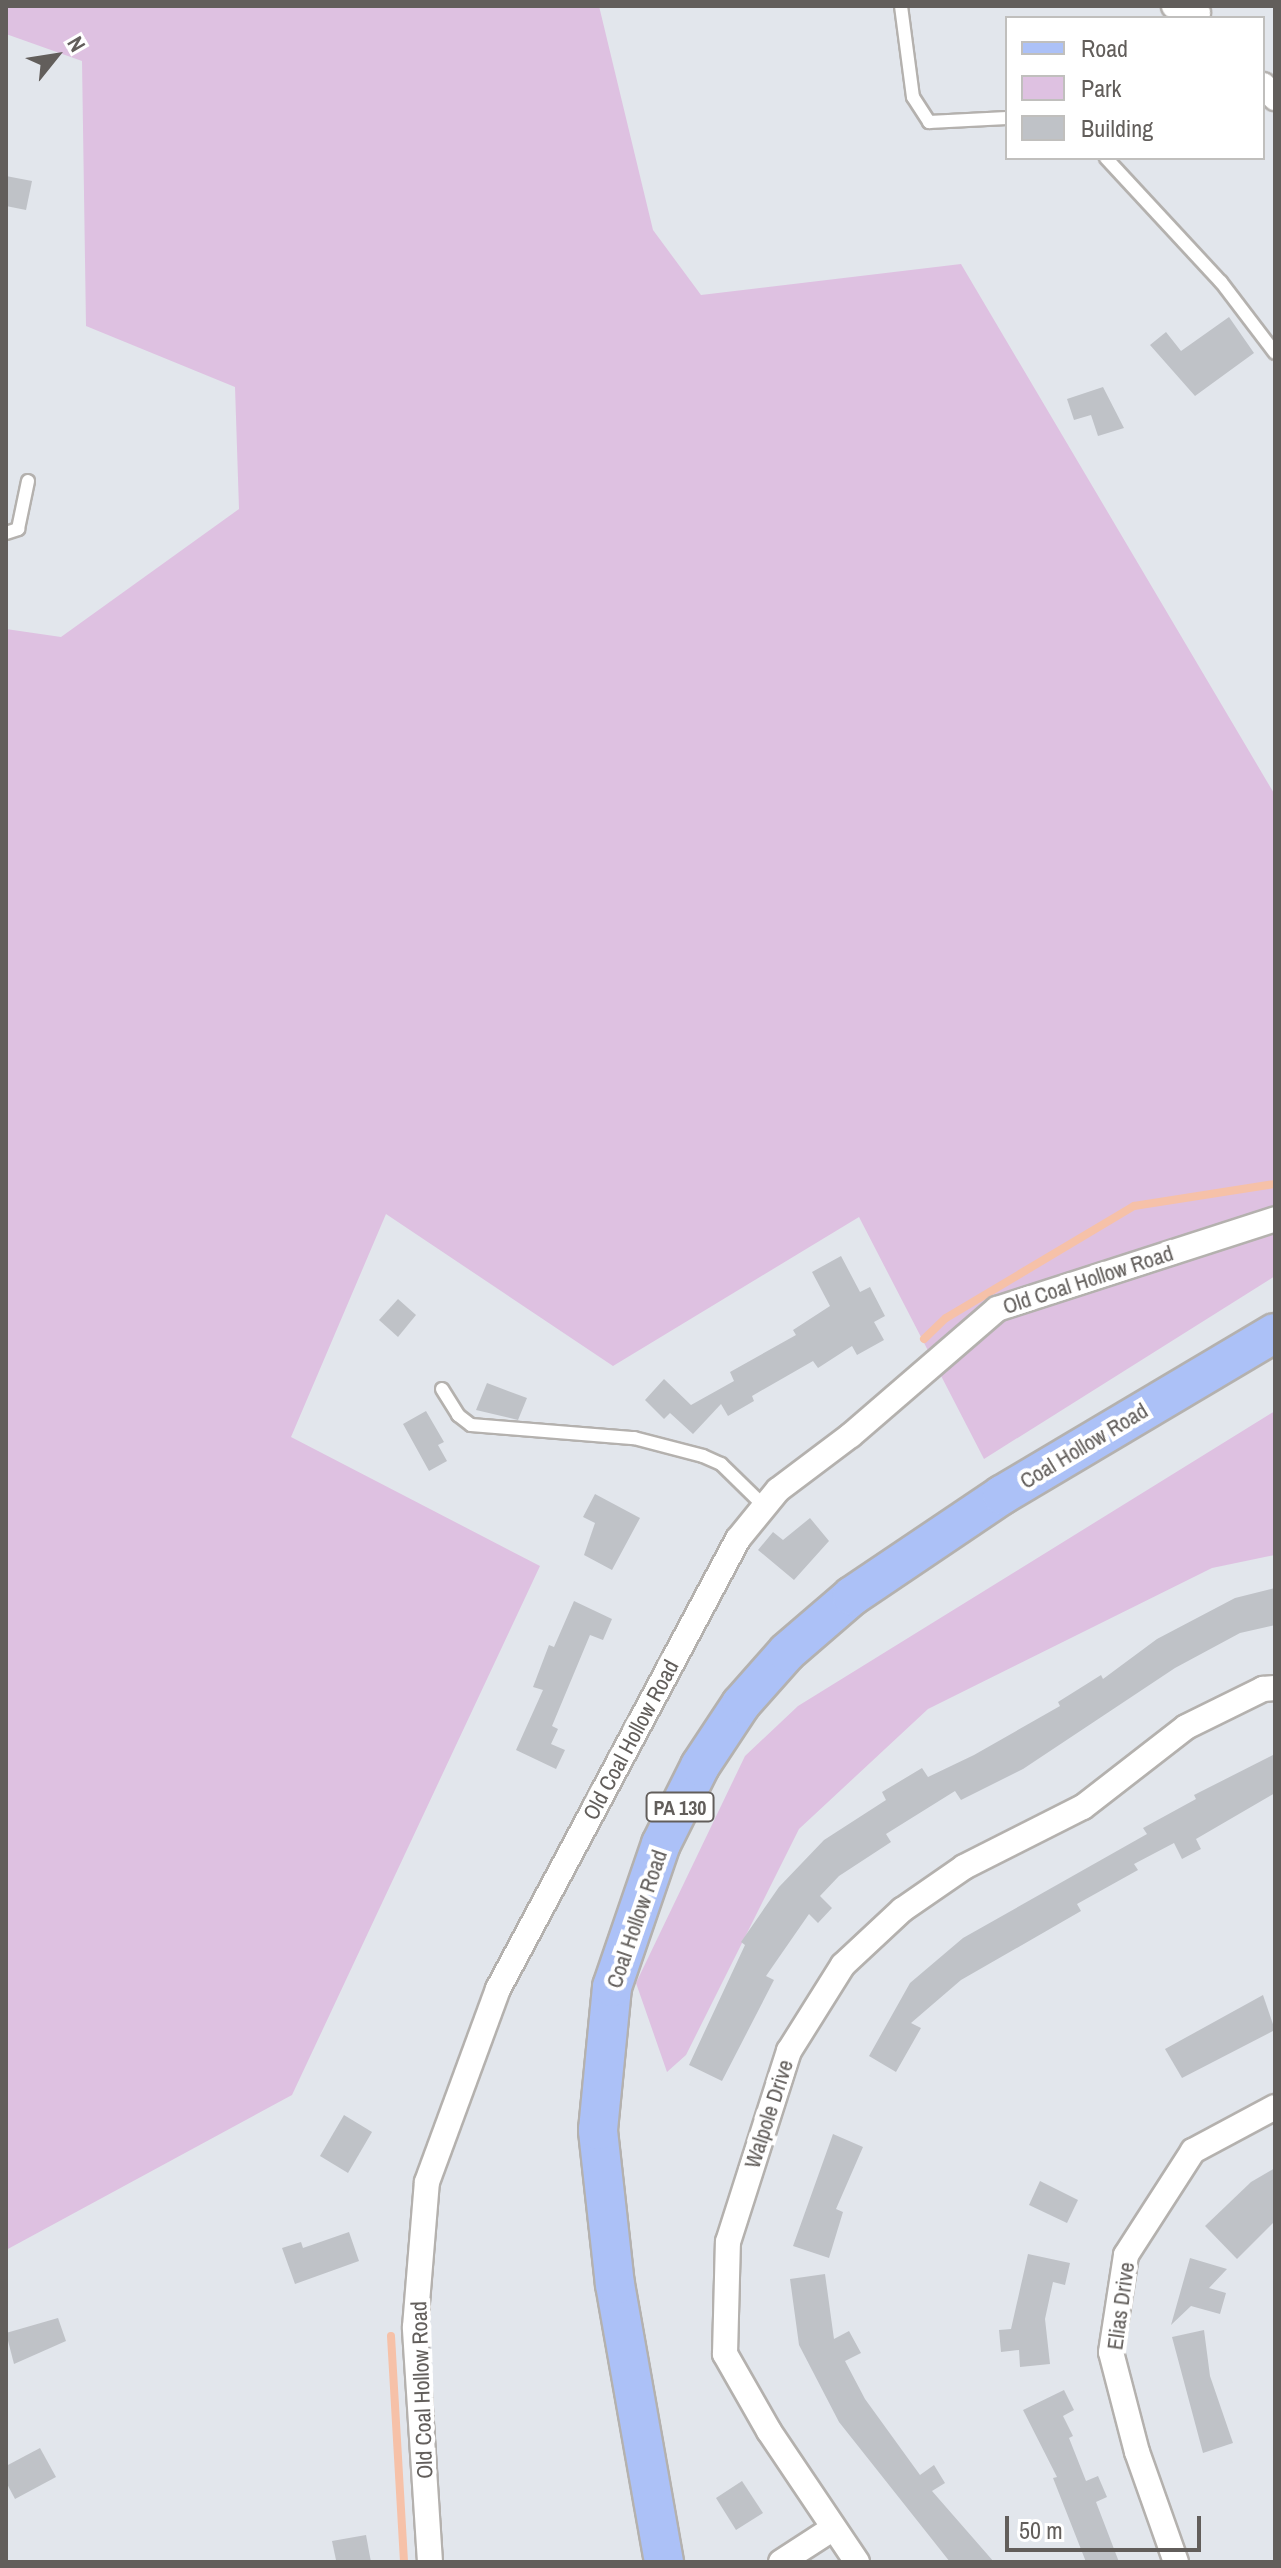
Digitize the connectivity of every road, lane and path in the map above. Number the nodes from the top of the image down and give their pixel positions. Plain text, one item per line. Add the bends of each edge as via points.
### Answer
1 (901, 6) edge
2 (1174, 6) edge
3 (1202, 12) edge
4 (1005, 118) edge
5 (1108, 160) edge
6 (1275, 353) edge
7 (28, 481) dead end
8 (6, 533) edge
9 (1275, 1219) edge
10 (1275, 1333) edge
11 (442, 1389) dead end
12 (763, 1505) junction
13 (1275, 1688) edge
14 (1275, 2107) edge
15 (832, 2529) junction
16 (430, 2562) edge
17 (664, 2562) edge
18 (781, 2562) edge
19 (857, 2562) edge
20 (1176, 2562) edge

1 - 4 lane via 913,97 929,122
2 - 3 street
5 - 6 lane via 1221,282
7 - 8 lane via 18,529
9 - 12 street, Old Coal Hollow Road via 997,1309
10 - 17 main road, Coal Hollow Road / PA 130 via 1002,1495 852,1596 787,1652 741,1704 700,1766 661,1844 612,1987 598,2130 615,2285
11 - 12 lane via 471,1425 634,1438 703,1456 721,1464
12 - 16 street, Old Coal Hollow Road via 738,1539 498,1989 427,2182 415,2327
13 - 15 street, Walpole Drive via 1186,1727 1083,1807 964,1867 902,1910 843,1965 789,2051 728,2242 725,2354
14 - 20 street, Elias Drive via 1193,2151 1126,2255 1111,2352 1137,2452
15 - 18 street
15 - 19 street, Walpole Drive

